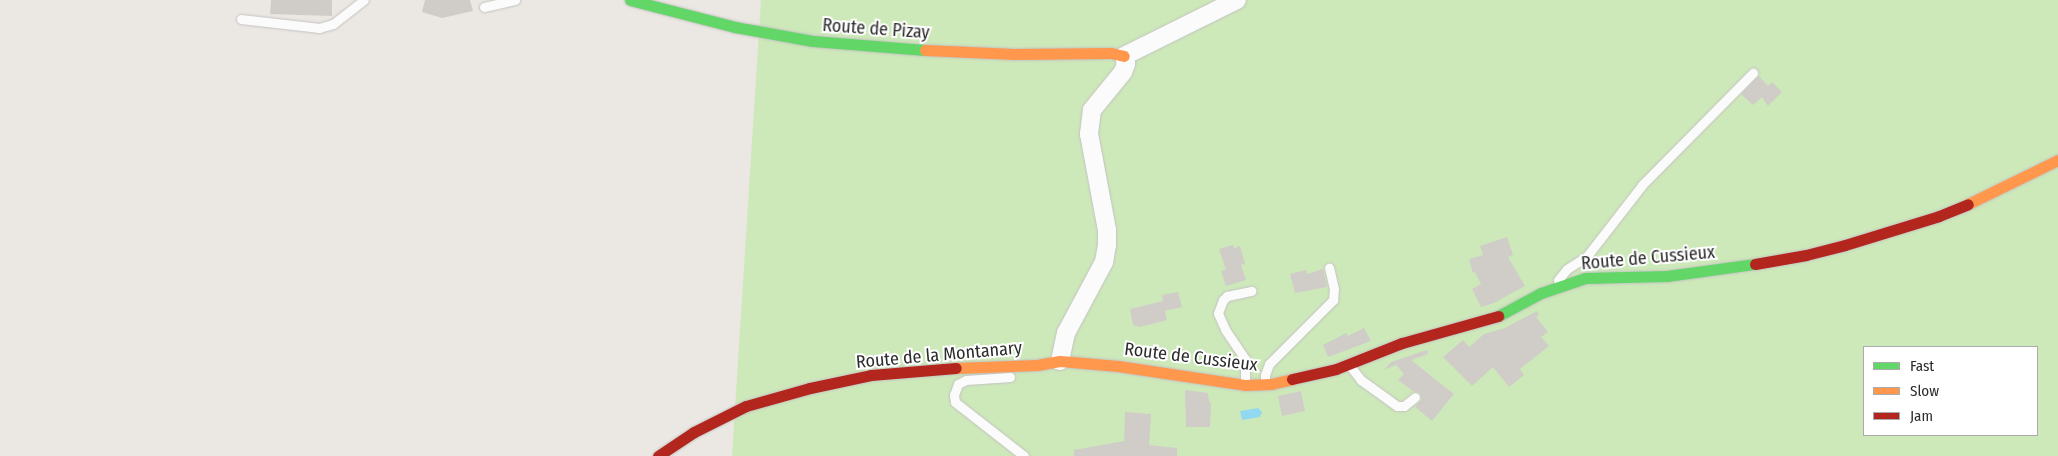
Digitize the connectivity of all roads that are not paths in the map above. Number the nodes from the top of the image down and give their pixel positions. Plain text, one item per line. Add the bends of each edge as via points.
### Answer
1 (364, 0) edge
2 (515, 0) edge
3 (630, 0) edge
4 (1237, 0) edge
5 (484, 7) dead end
6 (241, 19) dead end
7 (1124, 56) junction
8 (1753, 72) dead end
9 (2058, 160) edge
10 (1329, 268) dead end
11 (1557, 288) junction
12 (1251, 292) dead end
13 (1060, 362) junction
14 (1349, 364) junction
15 (1017, 365) junction
16 (1265, 384) junction
17 (1245, 385) junction
18 (1415, 397) dead end
19 (658, 456) edge
20 (1024, 456) edge

1 - 6 lane via 333,24 319,28
2 - 5 lane
3 - 7 street, Route de Pizay via 735,27 813,42 1014,54 1111,53
4 - 7 street
7 - 13 street via 1124,72 1099,100 1089,121 1107,230 1104,262 1066,333
8 - 11 lane via 1642,185 1587,256 1559,278
9 - 11 street, Route de Cussieux via 1986,197 1939,216 1806,255 1667,276 1585,278
10 - 16 lane via 1333,300 1269,364
11 - 14 street, Route de Cussieux via 1499,316 1402,343
12 - 17 lane via 1227,296 1222,300 1218,313 1245,358
13 - 15 street, Route de la Montanary
13 - 17 street, Route de Cussieux via 1127,367
14 - 16 street, Route de Cussieux
14 - 18 lane via 1361,380 1397,406 1404,406
15 - 19 street, Route de la Montanary via 871,375 810,388 746,406 694,432
15 - 20 lane via 1010,377 966,380 958,384 954,395 955,402
16 - 17 street, Route de Cussieux

